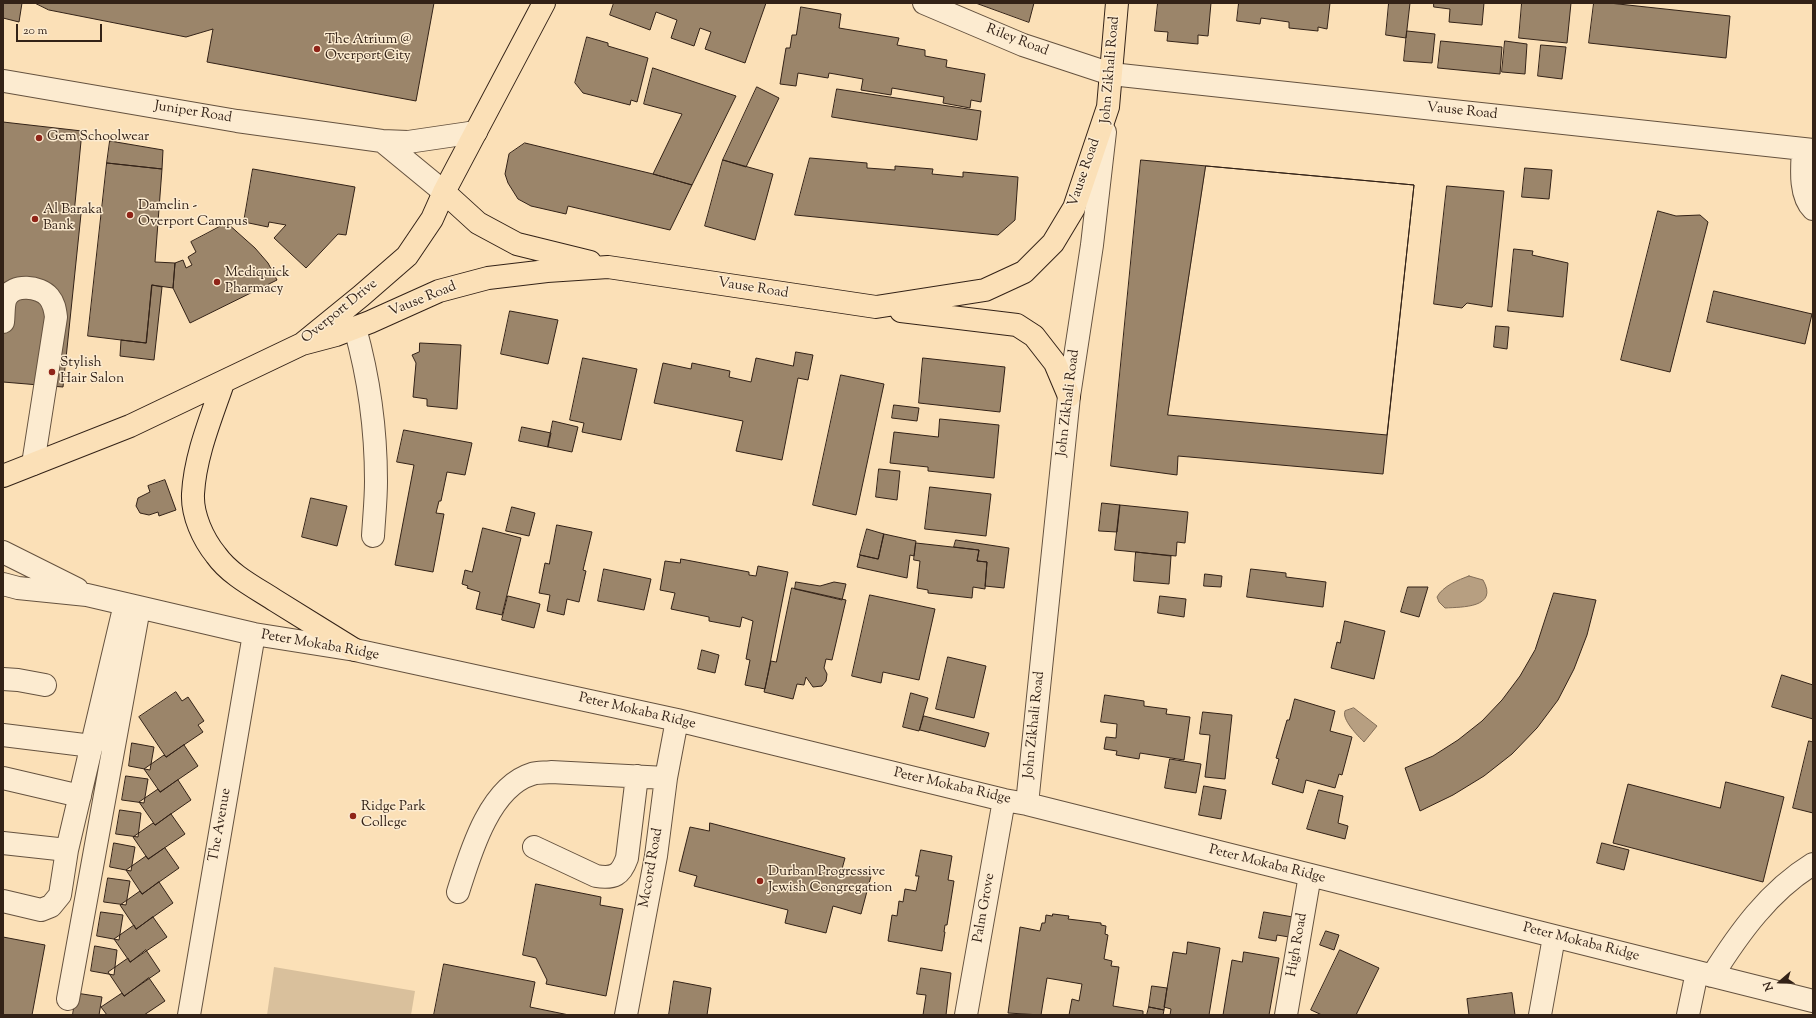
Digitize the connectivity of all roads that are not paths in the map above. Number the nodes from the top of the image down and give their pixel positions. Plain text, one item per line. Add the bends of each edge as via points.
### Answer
1 (544, 3) edge
2 (924, 3) edge
3 (1117, 3) edge
4 (1111, 74) junction
5 (4, 81) edge
6 (1108, 107) junction
7 (476, 132) junction
8 (382, 141) junction
9 (1808, 149) edge
10 (444, 192) junction
11 (1813, 209) edge
12 (608, 267) junction
13 (876, 308) junction
14 (3, 322) edge
15 (355, 328) junction
16 (302, 344) junction
17 (223, 383) junction
18 (1069, 396) junction
19 (33, 464) junction
20 (3, 476) edge
21 (373, 536) dead end
22 (3, 552) edge
23 (3, 584) edge
24 (87, 595) junction
25 (132, 606) junction
26 (254, 634) junction
27 (355, 650) junction
28 (3, 679) edge
29 (45, 685) dead end
30 (676, 720) junction
31 (3, 735) edge
32 (92, 746) junction
33 (637, 776) junction
34 (3, 778) edge
35 (666, 778) junction
36 (80, 796) junction
37 (1004, 800) junction
38 (1027, 804) junction
39 (3, 843) edge
40 (534, 847) dead end
41 (67, 850) junction
42 (1813, 864) edge
43 (1310, 875) junction
44 (458, 892) dead end
45 (3, 901) edge
46 (1554, 937) junction
47 (1704, 974) junction
48 (68, 999) dead end
49 (1813, 1001) edge
50 (188, 1015) edge
51 (626, 1015) edge
52 (966, 1015) edge
53 (1286, 1015) edge
54 (1540, 1015) edge
55 (1688, 1015) edge

1 - 7 main road, Overport Drive
2 - 4 street, Riley Road via 1023,45
3 - 4 main road, John Zikhali Road
4 - 6 main road, John Zikhali Road
4 - 9 street, Vause Road
5 - 8 street, Juniper Road via 237,121
6 - 13 main road, Vause Road via 1074,208 1052,243 1024,272 986,290
6 - 18 street, John Zikhali Road via 1092,245
7 - 8 street, Juniper Road via 408,142
7 - 10 main road, Overport Drive
8 - 10 street
9 - 11 street via 1802,170 1804,188
10 - 12 main road via 478,223 517,244
10 - 16 main road, Overport Drive via 432,219 407,256
12 - 13 main road, Vause Road
12 - 15 main road, Vause Road via 488,278 439,291
13 - 18 main road via 1017,325 1034,336 1056,363
14 - 19 street via 5,299 8,293 20,287 40,290 48,295 54,305 56,317
15 - 16 main road, Vause Road
15 - 21 street via 366,365 371,400 376,482
16 - 17 main road, Overport Drive
17 - 19 main road, Overport Drive via 130,426
17 - 27 main road via 206,432 195,477 193,495 196,517 204,536 216,556 235,573
18 - 38 street, John Zikhali Road
19 - 20 main road, Overport Drive
22 - 24 street, Peter Mokaba Ridge
23 - 24 street, Peter Mokaba Ridge via 18,588
24 - 25 street, Peter Mokaba Ridge
25 - 26 street, Peter Mokaba Ridge
25 - 32 street
25 - 48 street
26 - 27 street, Peter Mokaba Ridge
26 - 50 street, The Avenue
27 - 30 street, Peter Mokaba Ridge
28 - 29 street
30 - 35 street, Mccord Road
30 - 37 street, Peter Mokaba Ridge
31 - 32 street
32 - 36 street
33 - 35 street
33 - 40 street via 627,858 623,870 606,877 596,876
33 - 44 street via 533,773 512,784 498,800 483,825 470,854
34 - 36 street
35 - 51 street, Mccord Road via 656,856
36 - 41 street
37 - 38 street, Peter Mokaba Ridge
37 - 52 street, Palm Grove
38 - 43 street, Peter Mokaba Ridge
39 - 41 street
41 - 45 street via 60,895 51,906 41,910
42 - 47 street via 1797,874 1758,911
43 - 46 street, Peter Mokaba Ridge
43 - 53 street, High Road
46 - 47 street, Peter Mokaba Ridge
46 - 54 street
47 - 49 street, Peter Mokaba Ridge
47 - 55 street

